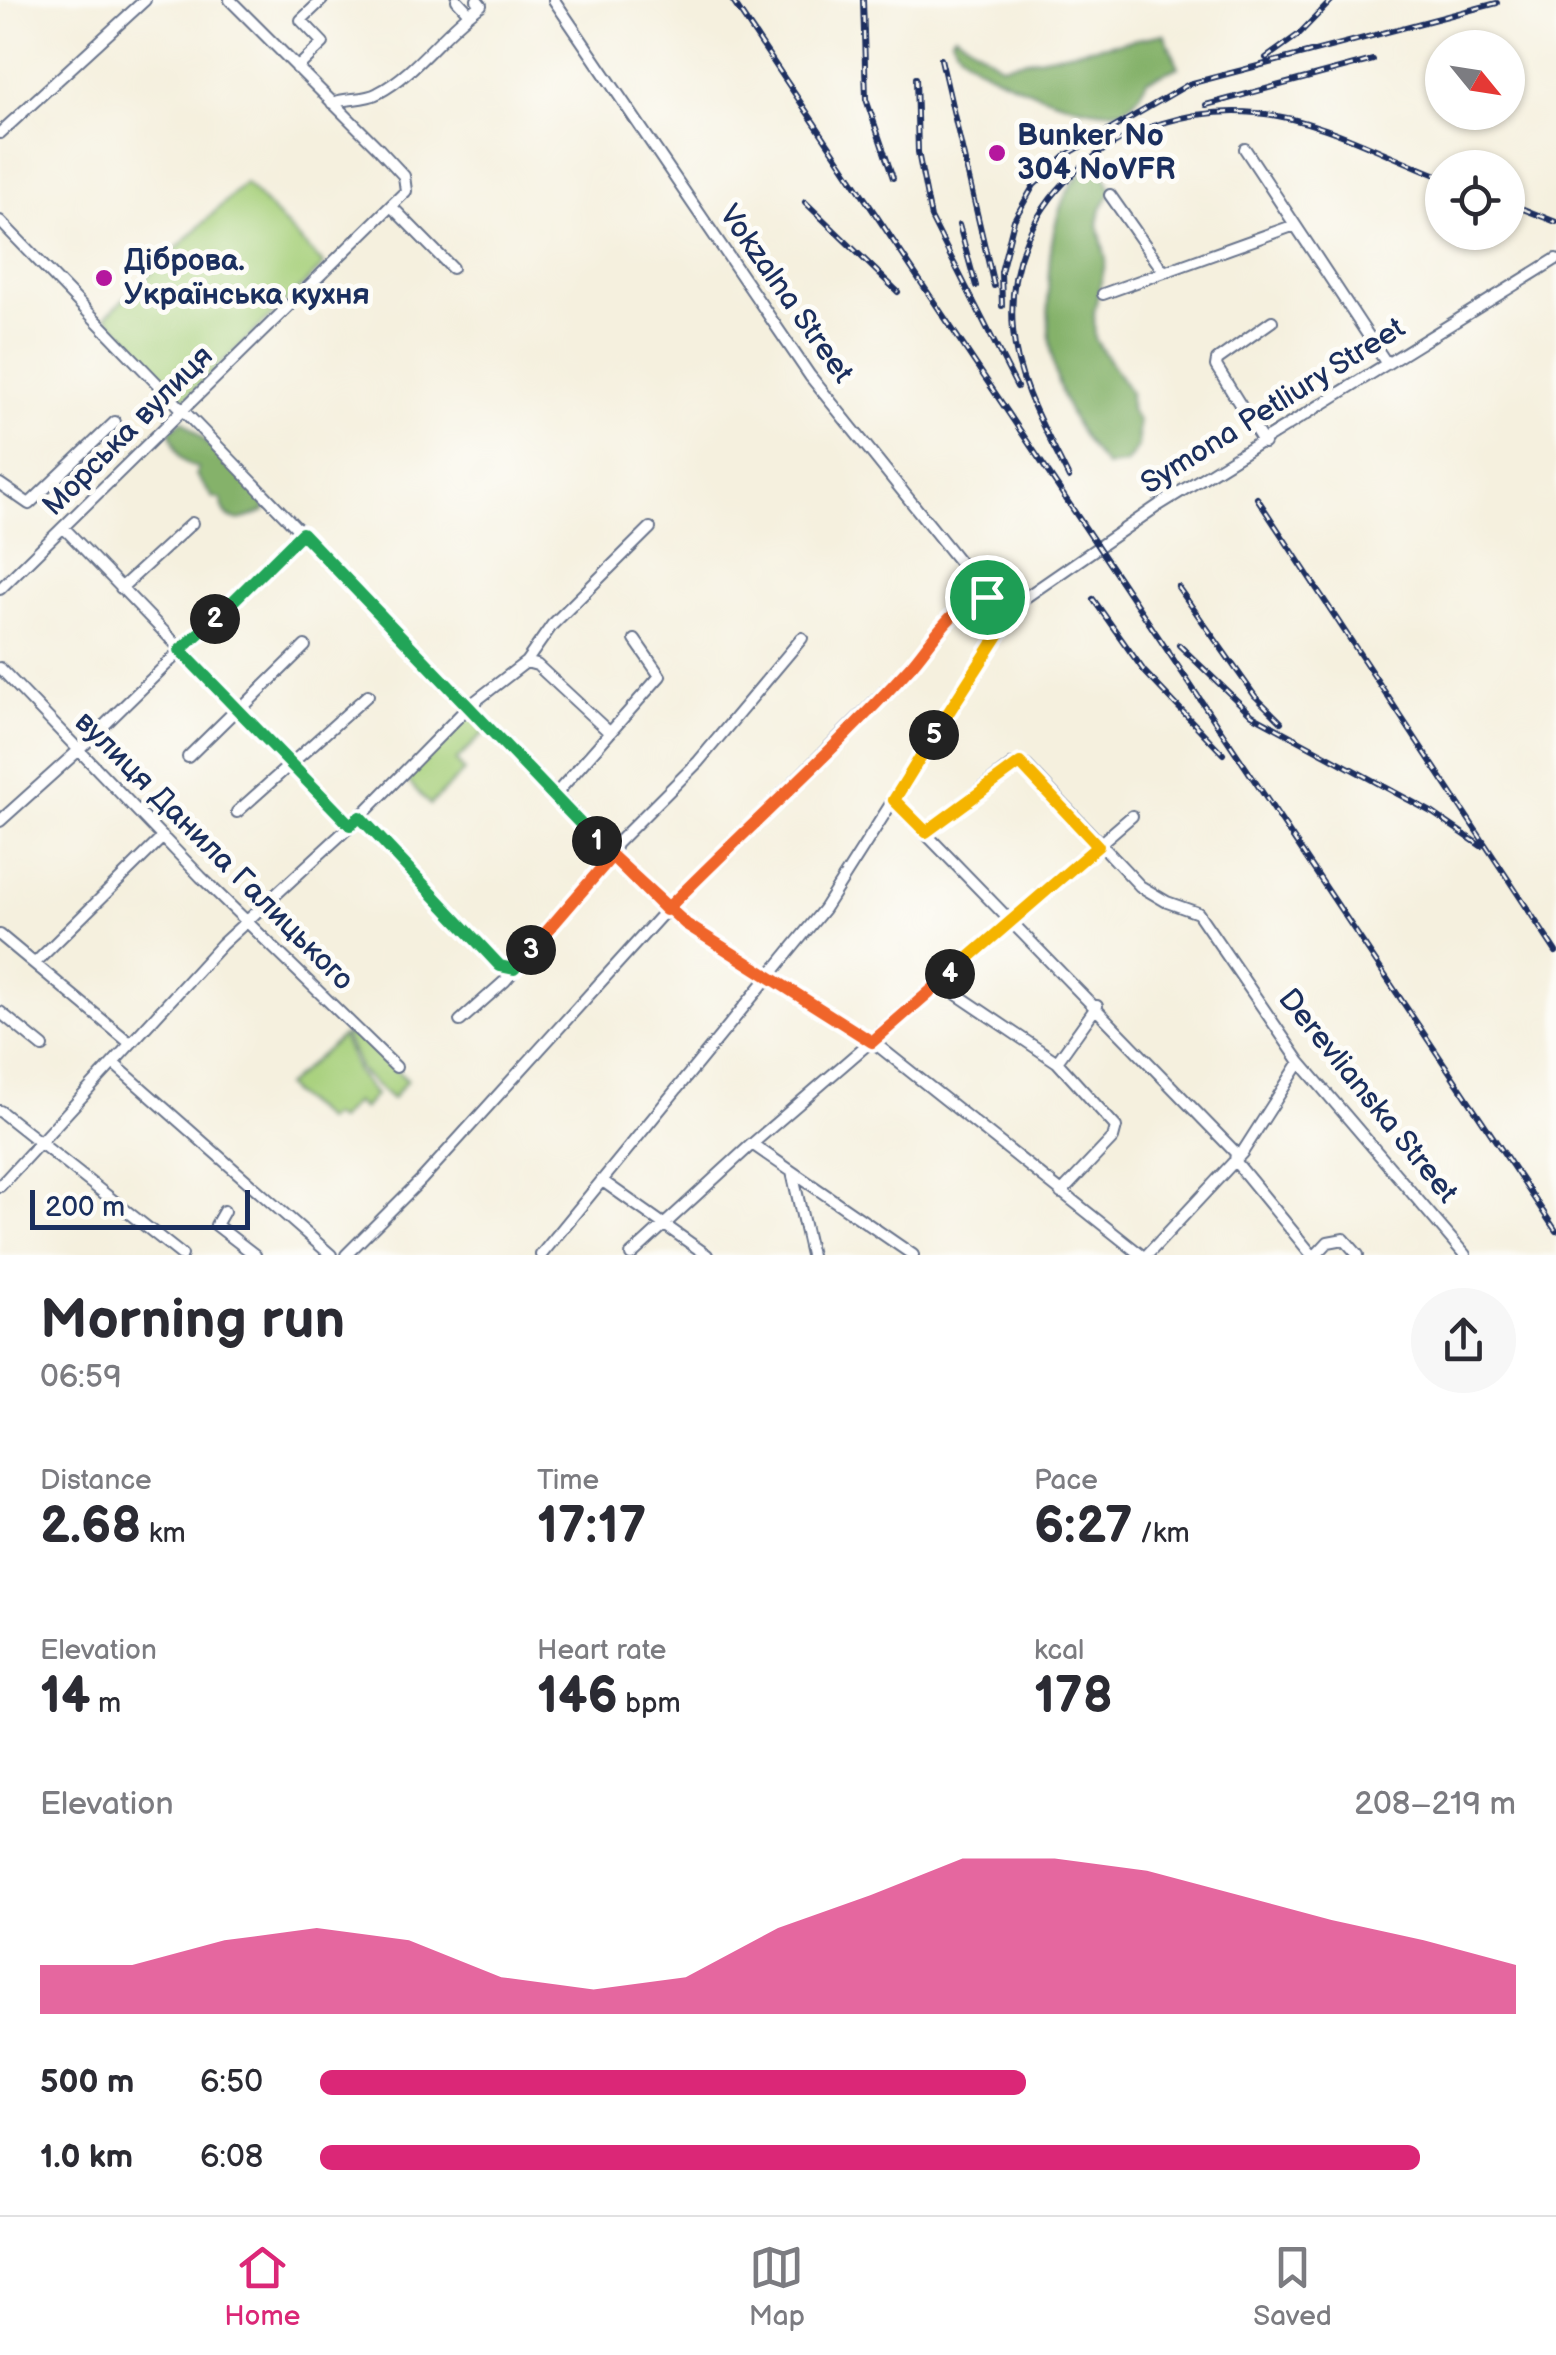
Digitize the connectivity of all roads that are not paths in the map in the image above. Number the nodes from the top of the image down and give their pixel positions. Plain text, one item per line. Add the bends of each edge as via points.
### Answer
1 (145, 0) edge
2 (230, 0) edge
3 (322, 0) edge
4 (457, 0) edge
5 (477, 0) edge
6 (554, 0) edge
7 (469, 13) junction
8 (297, 68) junction
9 (332, 104) junction
10 (0, 133) edge
11 (1245, 149) dead end
12 (1110, 195) dead end
13 (393, 208) junction
14 (0, 221) edge
15 (1295, 225) junction
16 (1556, 259) edge
17 (452, 268) dead end
18 (1164, 272) junction
19 (1103, 294) dead end
20 (1272, 321) dead end
21 (1387, 364) junction
22 (183, 411) junction
23 (115, 422) dead end
24 (1264, 442) junction
25 (0, 484) edge
26 (192, 523) dead end
27 (650, 528) dead end
28 (65, 529) junction
29 (302, 533) junction
30 (122, 588) junction
31 (0, 589) edge
32 (990, 601) junction
33 (1020, 601) junction
34 (996, 633) junction
35 (802, 638) dead end
36 (635, 640) dead end
37 (304, 646) dead end
38 (180, 650) junction
39 (526, 662) junction
40 (0, 668) edge
41 (368, 696) dead end
42 (469, 706) junction
43 (238, 710) junction
44 (609, 732) junction
45 (80, 750) junction
46 (188, 758) dead end
47 (290, 763) junction
48 (554, 796) junction
49 (894, 800) junction
50 (238, 812) dead end
51 (1132, 816) dead end
52 (0, 820) edge
53 (355, 821) junction
54 (926, 832) junction
55 (162, 838) junction
56 (1098, 846) junction
57 (612, 856) junction
58 (666, 910) junction
59 (247, 921) junction
60 (1009, 921) junction
61 (0, 934) edge
62 (35, 963) junction
63 (518, 965) junction
64 (771, 977) junction
65 (940, 983) junction
66 (1097, 1006) junction
67 (0, 1012) edge
68 (460, 1021) dead end
69 (872, 1042) junction
70 (130, 1043) junction
71 (43, 1047) dead end
72 (1056, 1062) junction
73 (1300, 1062) junction
74 (113, 1063) junction
75 (396, 1066) dead end
76 (0, 1111) edge
77 (41, 1143) junction
78 (752, 1144) junction
79 (1235, 1160) junction
80 (792, 1171) junction
81 (604, 1182) junction
82 (0, 1186) edge
83 (1061, 1192) junction
84 (224, 1211) dead end
85 (662, 1225) junction
86 (178, 1254) edge
87 (254, 1255) edge
88 (331, 1255) edge
89 (346, 1255) edge
90 (542, 1255) edge
91 (632, 1255) edge
92 (706, 1255) edge
93 (811, 1255) edge
94 (913, 1255) edge
95 (1144, 1255) edge
96 (1314, 1255) edge
97 (1358, 1255) edge
98 (1465, 1255) edge

1 - 10 street
2 - 8 street
3 - 8 street via 302,20 323,43
4 - 7 street
5 - 7 street via 481,5
6 - 32 street, Vokzalna Street via 810,376
7 - 9 street via 377,94
8 - 9 street
9 - 13 street, Морська вулиця via 404,176 406,191
11 - 15 street
12 - 18 street
13 - 17 street
13 - 22 street, Морська вулиця
14 - 22 street
15 - 18 street
15 - 21 street
16 - 21 street, Symona Petliury Street
18 - 19 street
20 - 24 street via 1216,366
21 - 24 street, Symona Petliury Street
22 - 28 street, Морська вулиця
22 - 29 street
23 - 25 street via 29,504
24 - 33 street, Symona Petliury Street
26 - 30 street
27 - 39 street via 552,624
28 - 30 street
28 - 31 street, Морська вулиця
29 - 38 street
29 - 42 street
30 - 38 street
32 - 33 street via 1003,608
32 - 34 street via 998,614
32 - 58 street via 973,601 941,627
33 - 34 street
34 - 49 street
35 - 57 street
36 - 44 street via 660,676
37 - 43 street
38 - 43 street
38 - 45 street
39 - 42 street
39 - 44 street
40 - 45 street, вулиця Данила Галицького
41 - 47 street
42 - 48 street
42 - 53 street
43 - 46 street
43 - 47 street
44 - 48 street
45 - 52 street
45 - 55 street, вулиця Данила Галицького
47 - 50 street
47 - 53 street
48 - 57 street
49 - 54 street
49 - 64 street
51 - 56 street
53 - 59 street
53 - 63 street via 500,966
54 - 56 street, Derevlianska Street via 1020,763
54 - 60 street
55 - 59 street, вулиця Данила Галицького
55 - 62 street
56 - 60 street
56 - 73 street, Derevlianska Street via 1140,886 1195,910
57 - 58 street
57 - 63 street
58 - 64 street
58 - 89 street
59 - 70 street
59 - 75 street, вулиця Данила Галицького
60 - 65 street
60 - 66 street
61 - 62 street
62 - 70 street
63 - 68 street
64 - 69 street
64 - 81 street
65 - 69 street
65 - 72 street
66 - 72 street
66 - 79 street via 1236,1153
67 - 71 street
69 - 78 street
69 - 83 street
70 - 74 street
72 - 83 street via 1116,1132
73 - 79 street
73 - 98 street, Derevlianska Street
74 - 77 street
74 - 88 street
76 - 77 street
77 - 82 street
77 - 86 street
78 - 80 street
78 - 85 street
79 - 95 street
79 - 96 street
80 - 93 street
80 - 94 street
81 - 85 street
81 - 90 street
83 - 95 street
84 - 87 street via 216,1224
85 - 91 street
85 - 92 street
96 - 97 street via 1344,1239

